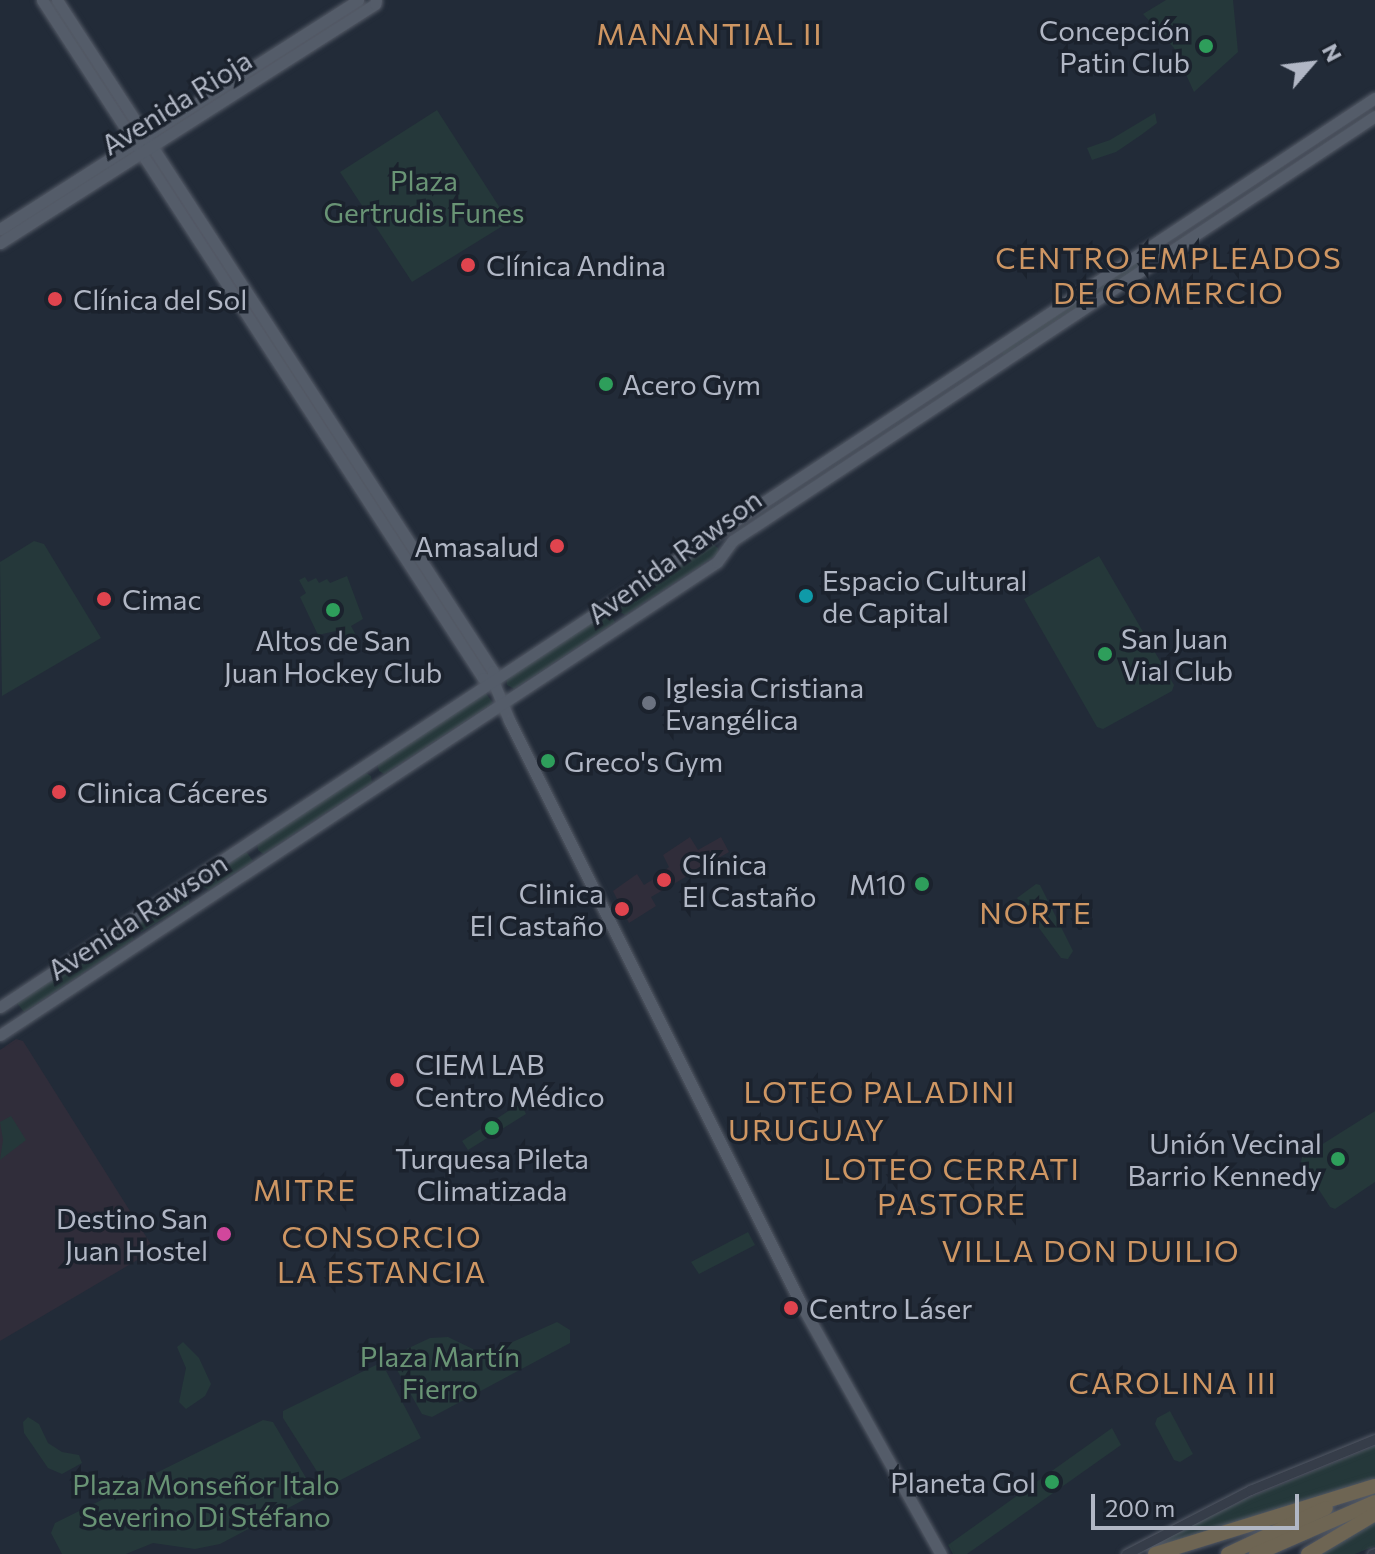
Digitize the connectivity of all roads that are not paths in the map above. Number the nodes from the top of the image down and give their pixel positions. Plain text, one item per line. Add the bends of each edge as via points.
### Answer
1 (42, 0) edge
2 (57, 0) edge
3 (358, 0) edge
4 (376, 0) edge
5 (1375, 98) edge
6 (1375, 116) edge
7 (143, 144) junction
8 (0, 229) edge
9 (0, 243) edge
10 (493, 681) junction
11 (502, 704) junction
12 (0, 1007) edge
13 (0, 1035) edge
14 (1375, 1439) edge
15 (1375, 1487) edge
16 (1375, 1502) edge
17 (1375, 1514) edge
18 (941, 1554) edge
19 (1126, 1554) edge
20 (1155, 1554) edge
21 (1228, 1554) edge
22 (1256, 1554) edge
23 (1308, 1554) edge

1 - 7 main road
2 - 7 main road
3 - 7 main road, Avenida Rioja
4 - 7 main road, Avenida Rioja
5 - 10 main road, Avenida Rawson
6 - 11 main road, Avenida Rawson via 732,541 717,562
7 - 8 main road, Avenida Rioja
7 - 9 main road, Avenida Rioja
7 - 10 main road via 493,671
10 - 11 main road
10 - 12 main road, Avenida Rawson
11 - 13 main road, Avenida Rawson
11 - 18 main road via 801,1304
14 - 19 street via 1260,1486
15 - 20 highway
15 - 21 highway
16 - 22 highway
17 - 23 highway

